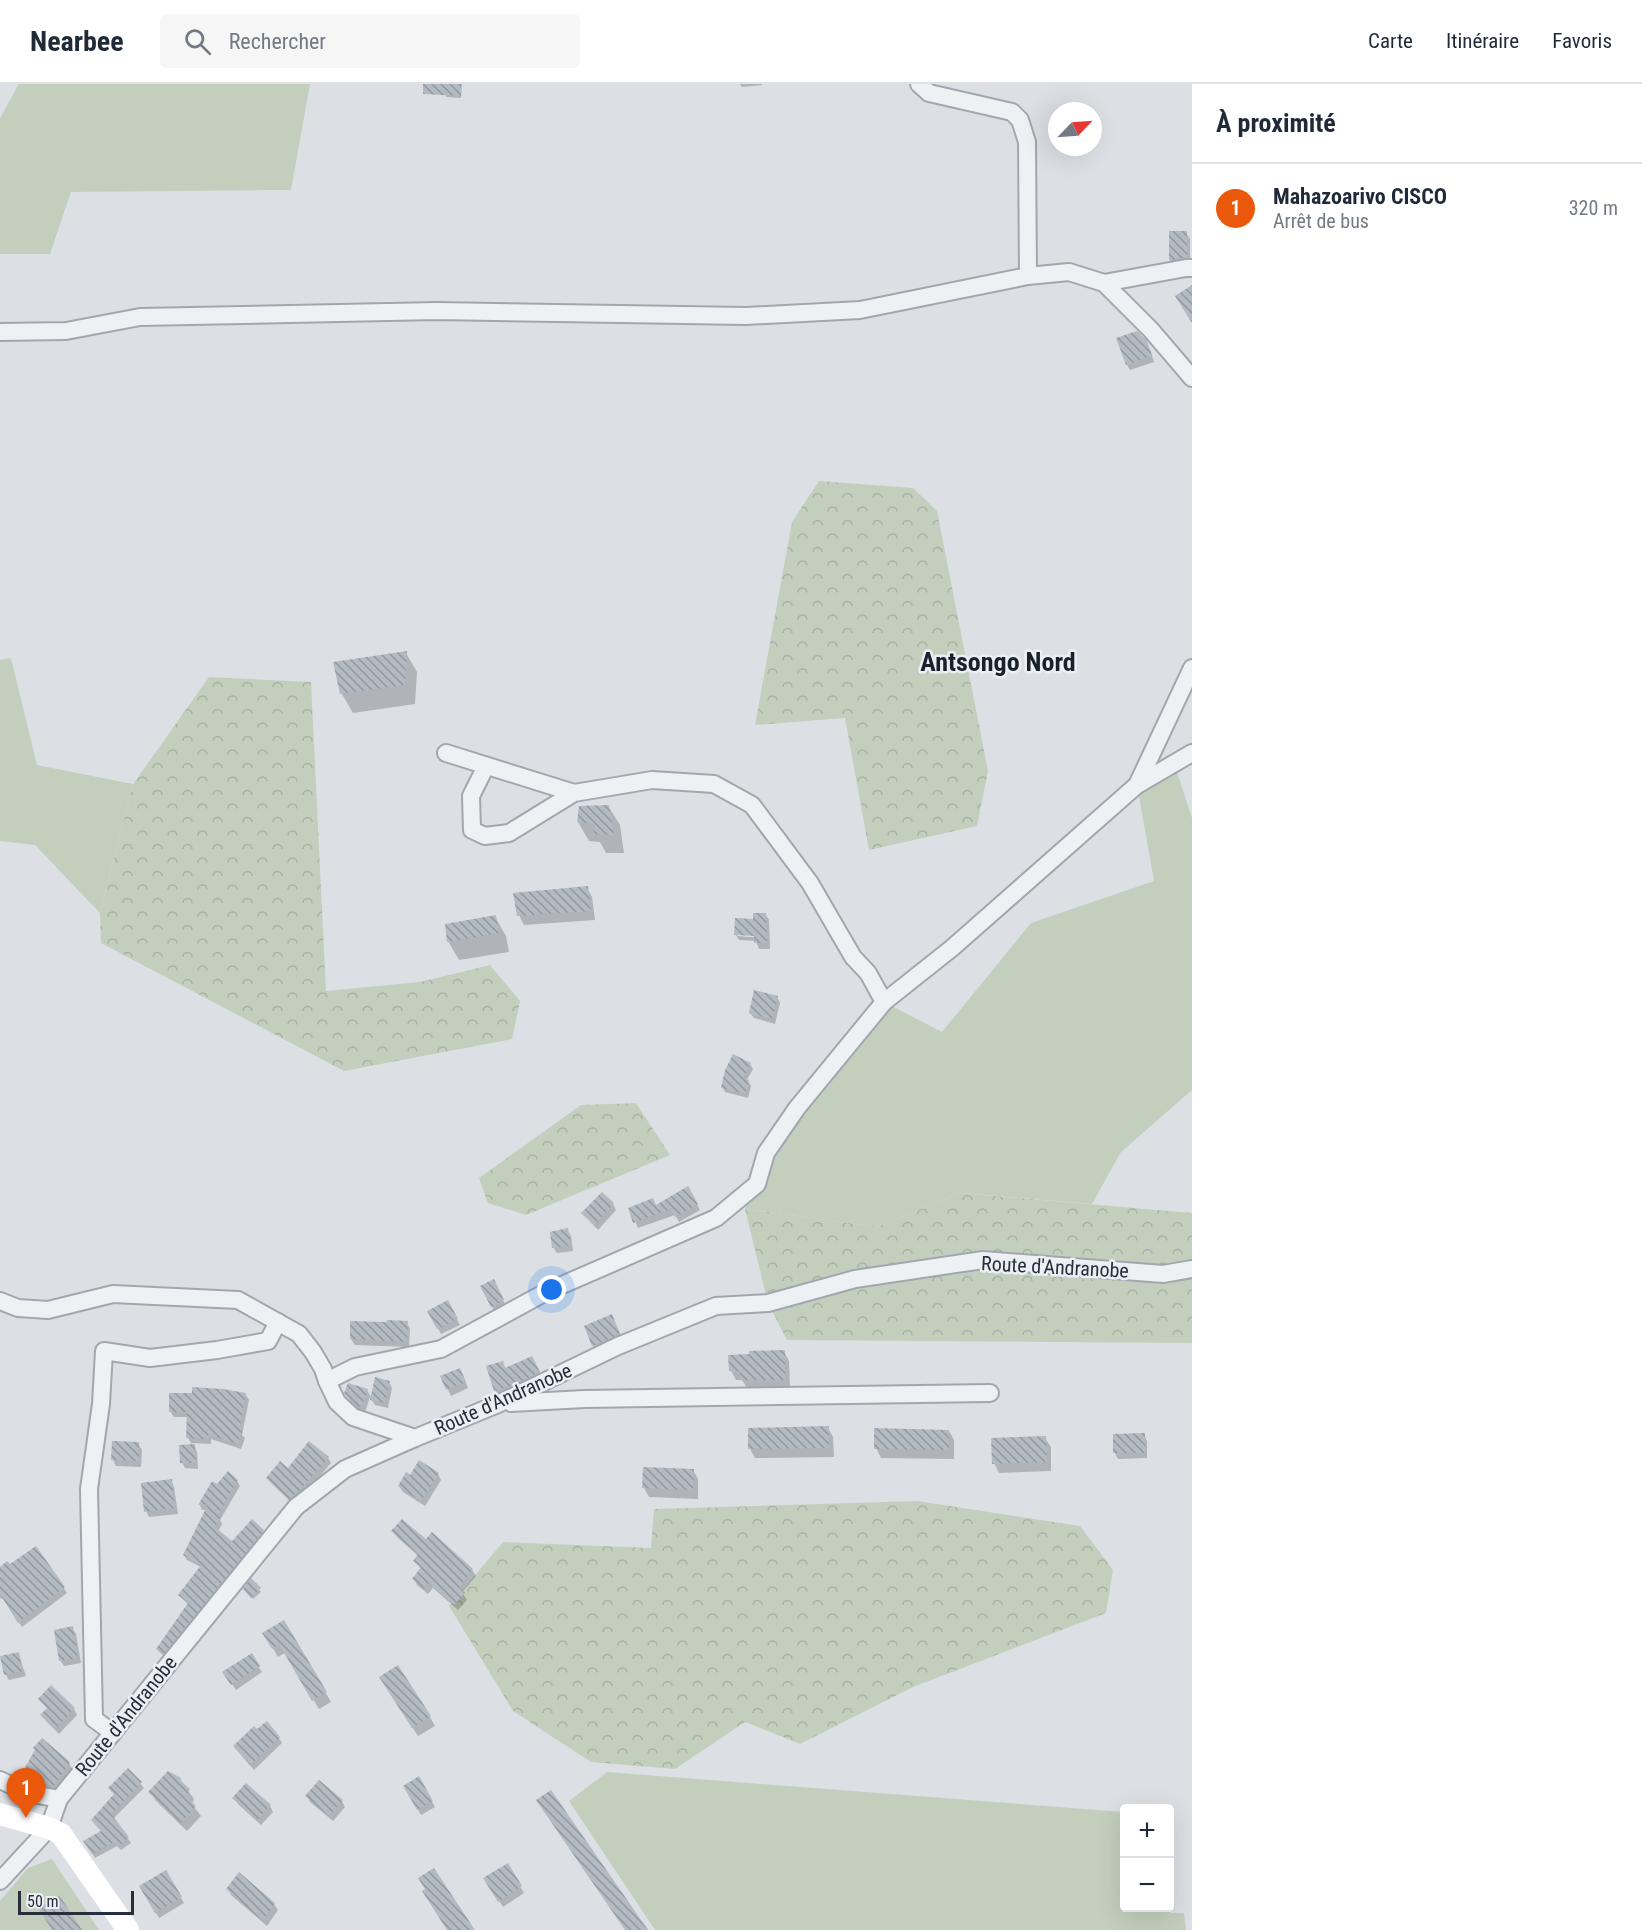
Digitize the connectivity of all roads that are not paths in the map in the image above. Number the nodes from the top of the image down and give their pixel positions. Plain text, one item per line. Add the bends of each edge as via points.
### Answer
1 (919, 84) edge
2 (1192, 268) edge
3 (1028, 276) junction
4 (1104, 284) junction
5 (0, 332) edge
6 (1192, 378) edge
7 (1192, 668) edge
8 (447, 753) dead end
9 (1192, 753) edge
10 (486, 766) junction
11 (1137, 785) junction
12 (574, 793) junction
13 (884, 1002) junction
14 (1192, 1269) edge
15 (0, 1301) edge
16 (278, 1322) junction
17 (327, 1380) junction
18 (990, 1393) dead end
19 (498, 1404) junction
20 (415, 1438) junction
21 (113, 1733) junction
22 (0, 1780) edge
23 (59, 1799) junction
24 (0, 1814) edge
25 (49, 1828) junction
26 (0, 1881) edge
27 (128, 1930) edge

1 - 3 street via 928,93 1012,112 1020,120 1027,142
2 - 4 street
3 - 4 street via 1069,272
3 - 5 street via 850,311 746,316 437,311 140,316 66,331
4 - 6 street
7 - 11 street
8 - 10 street
9 - 11 street
10 - 12 street
10 - 12 street via 471,796 472,830 485,836 509,833
11 - 13 street via 952,948
12 - 13 street via 652,780 693,782 714,784 752,805 810,883
13 - 17 street via 797,1108 766,1153 757,1184 716,1218 546,1292 441,1349 355,1367
14 - 19 street, Route d'Andranobe via 1163,1274 983,1260 855,1279 768,1303 716,1306 618,1346
15 - 16 street via 18,1308 48,1310 113,1294 238,1300
16 - 17 street via 299,1335
16 - 21 street via 268,1341 217,1350 150,1358 104,1351 89,1489 89,1549 94,1719
17 - 20 street via 337,1402 353,1417
18 - 19 street via 584,1399
19 - 20 street, Route d'Andranobe
20 - 21 street, Route d'Andranobe via 345,1469 296,1507
21 - 23 street, Route d'Andranobe
22 - 23 street via 28,1793
23 - 25 street, Route d'Andranobe
24 - 25 main road
25 - 26 street, Route d'Andranobe
25 - 27 main road via 70,1844

